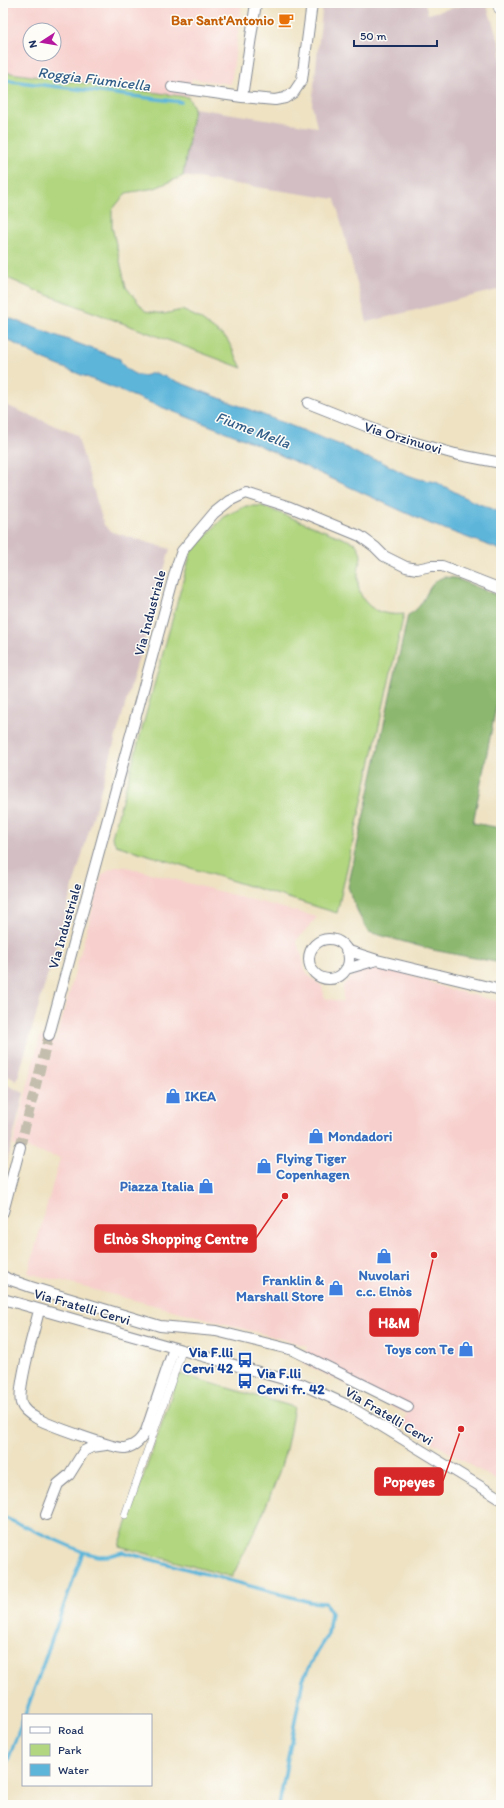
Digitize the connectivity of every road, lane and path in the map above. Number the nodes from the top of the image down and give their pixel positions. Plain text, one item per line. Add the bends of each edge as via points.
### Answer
1 (256, 3) edge
2 (312, 3) edge
3 (500, 3) edge
4 (501, 7) edge
5 (172, 87) dead end
6 (242, 97) junction
7 (308, 403) dead end
8 (501, 463) edge
9 (501, 589) edge
10 (346, 950) junction
11 (377, 960) junction
12 (346, 969) junction
13 (501, 990) edge
14 (49, 1035) tunnel mouth
15 (20, 1148) tunnel mouth
16 (3, 1212) edge
17 (3, 1276) edge
18 (3, 1299) edge
19 (39, 1310) junction
20 (178, 1350) junction
21 (408, 1407) dead end
22 (108, 1445) junction
23 (501, 1499) edge
24 (46, 1515) dead end
25 (125, 1515) dead end

1 - 6 street
2 - 6 street via 302,80 294,92 286,98 275,100
3 - 4 main road
5 - 6 street
7 - 8 street, Via Orzinuovi via 391,436 455,454
9 - 14 street, Via Industriale via 442,566 417,569 406,567 384,556 360,536 290,507 246,494 229,501 214,513 182,551 177,565
10 - 11 street
10 - 12 street via 349,960
10 - 12 street via 340,942 326,939 313,948 310,960 314,972 325,978 337,977
11 - 12 street
11 - 13 street
15 - 16 street
17 - 21 street via 160,1326 216,1331 293,1350
18 - 19 street, Via Fratelli Cervi
19 - 20 street, Via Fratelli Cervi
19 - 22 street via 20,1395 21,1404 39,1420
20 - 22 street via 146,1431 140,1440 133,1446 124,1448
20 - 23 street, Via Fratelli Cervi via 301,1384 347,1405
20 - 25 street
22 - 24 street via 92,1447 84,1452 69,1476 58,1484

